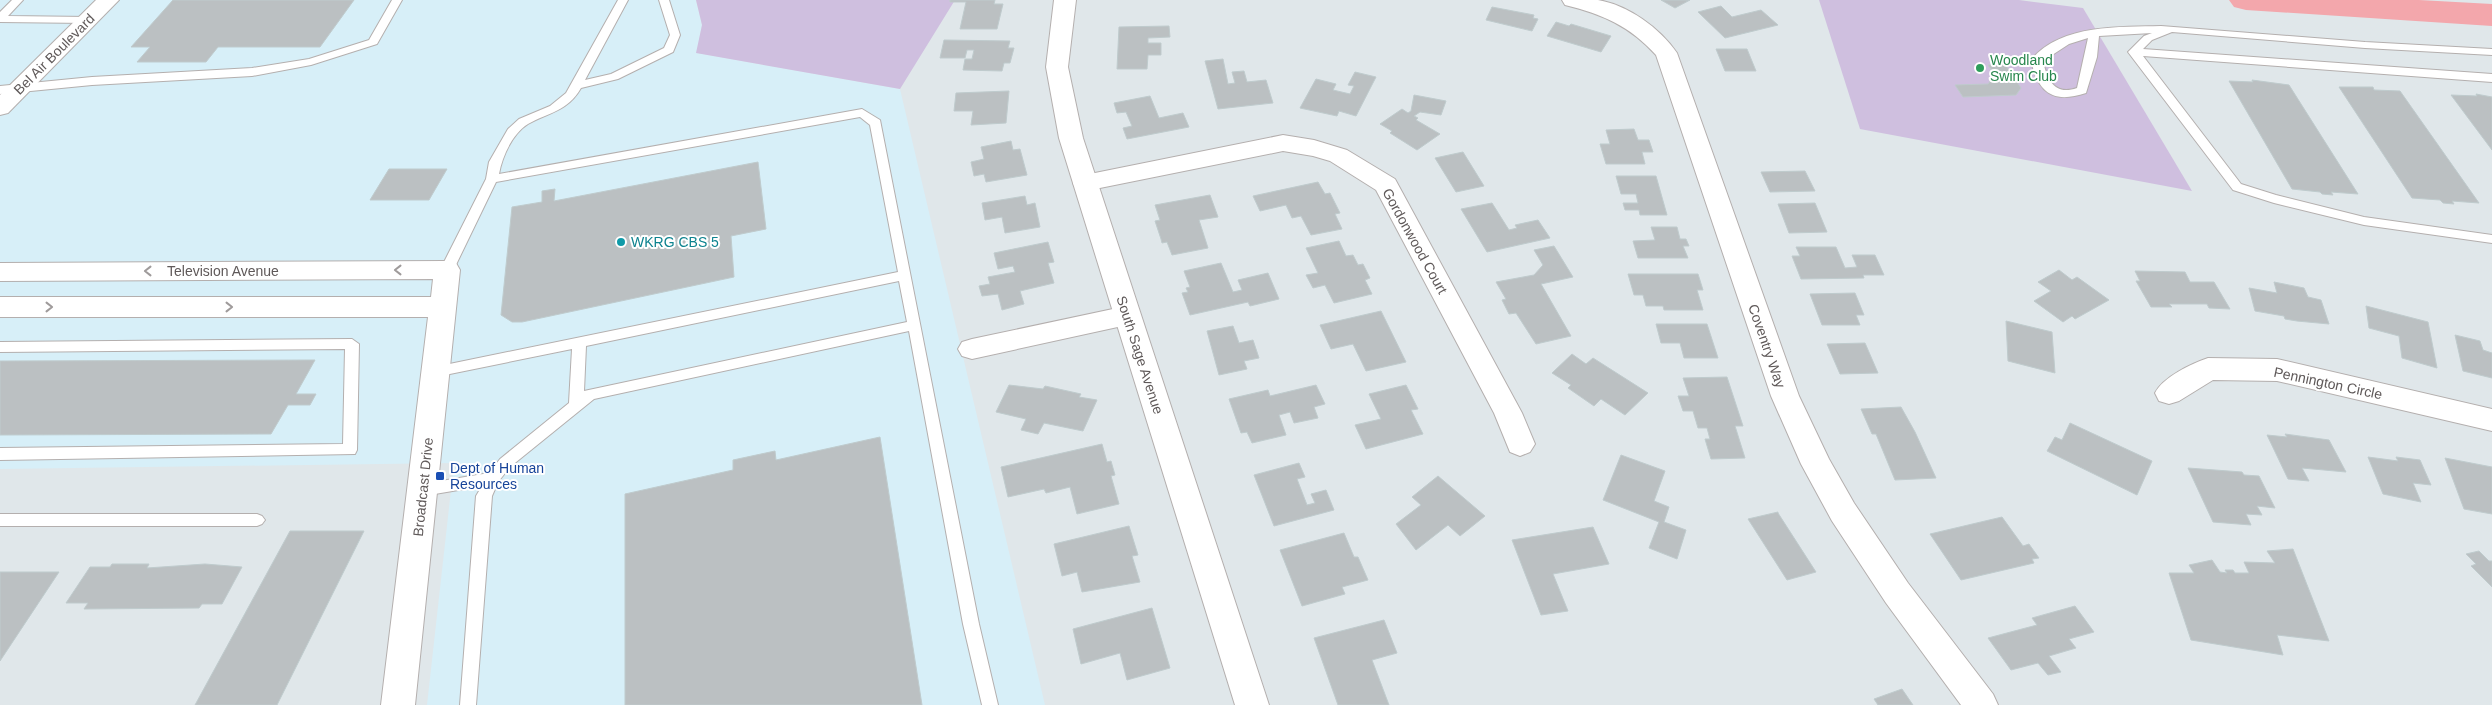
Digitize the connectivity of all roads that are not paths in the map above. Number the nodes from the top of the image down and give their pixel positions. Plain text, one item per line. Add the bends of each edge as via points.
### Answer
1 (18, 0) edge
2 (108, 0) edge
3 (397, 0) edge
4 (623, 0) edge
5 (664, 0) edge
6 (1065, 0) edge
7 (1573, 0) edge
8 (0, 18) edge
9 (88, 20) junction
10 (2171, 29) junction
11 (2094, 33) junction
12 (2134, 52) junction
13 (2492, 52) edge
14 (2492, 78) edge
15 (577, 85) junction
16 (9, 90) edge
17 (0, 108) edge
18 (492, 179) junction
19 (1085, 184) junction
20 (2492, 239) edge
21 (447, 270) junction
22 (211, 271) junction
23 (0, 272) edge
24 (905, 275) junction
25 (443, 306) junction
26 (0, 307) edge
27 (187, 307) junction
28 (1127, 316) junction
29 (915, 325) junction
30 (579, 342) junction
31 (0, 348) edge
32 (972, 349) dead end
33 (436, 372) junction
34 (2169, 393) dead end
35 (576, 404) junction
36 (2492, 420) edge
37 (1520, 444) dead end
38 (0, 454) edge
39 (493, 478) junction
40 (422, 490) junction
41 (0, 520) edge
42 (257, 520) dead end
43 (398, 705) edge
44 (468, 705) edge
45 (990, 705) edge
46 (1252, 705) edge
47 (1980, 705) edge

1 - 8 lane
2 - 9 street, Bel Air Boulevard
3 - 16 lane via 373,42 311,62 252,72 92,81
4 - 15 lane
5 - 15 lane via 675,35 669,50 614,77
6 - 19 street, South Sage Avenue via 1057,67 1071,138
7 - 47 street, Coventry Way via 1626,17 1648,32 1666,53 1785,396 1816,464 1897,594
8 - 9 lane
9 - 16 street, Bel Air Boulevard
10 - 11 lane
10 - 12 lane via 2148,38
10 - 13 lane
11 - 11 lane via 2052,46 2037,60 2040,79 2058,94 2070,96 2082,90 2092,57
12 - 14 lane
12 - 20 lane via 2237,187 2364,221
15 - 18 lane via 562,104 532,116 512,132 494,162
16 - 17 street, Bel Air Boulevard
18 - 21 lane
18 - 24 lane via 862,113 876,123
19 - 28 street, South Sage Avenue
19 - 37 street, Gordonwood Court via 1283,143 1316,146 1365,169 1386,185 1508,413
21 -> 22 street, Television Avenue
21 - 25 street, Broadcast Drive
22 -> 23 street, Television Avenue
22 - 27 street
24 - 29 lane
24 - 30 lane
27 -> 25 street
25 - 33 street, Broadcast Drive
26 -> 27 street
28 - 32 street
28 - 46 street, South Sage Avenue
29 - 35 lane via 597,392
29 - 45 lane via 971,624
30 - 33 lane
30 - 35 lane
31 - 38 lane via 352,344 350,450
33 - 40 street, Broadcast Drive
34 - 36 street, Pennington Circle via 2208,369 2277,370
35 - 39 lane via 505,463
39 - 40 lane
39 - 44 lane via 484,496
40 - 43 street, Broadcast Drive
41 - 42 lane

